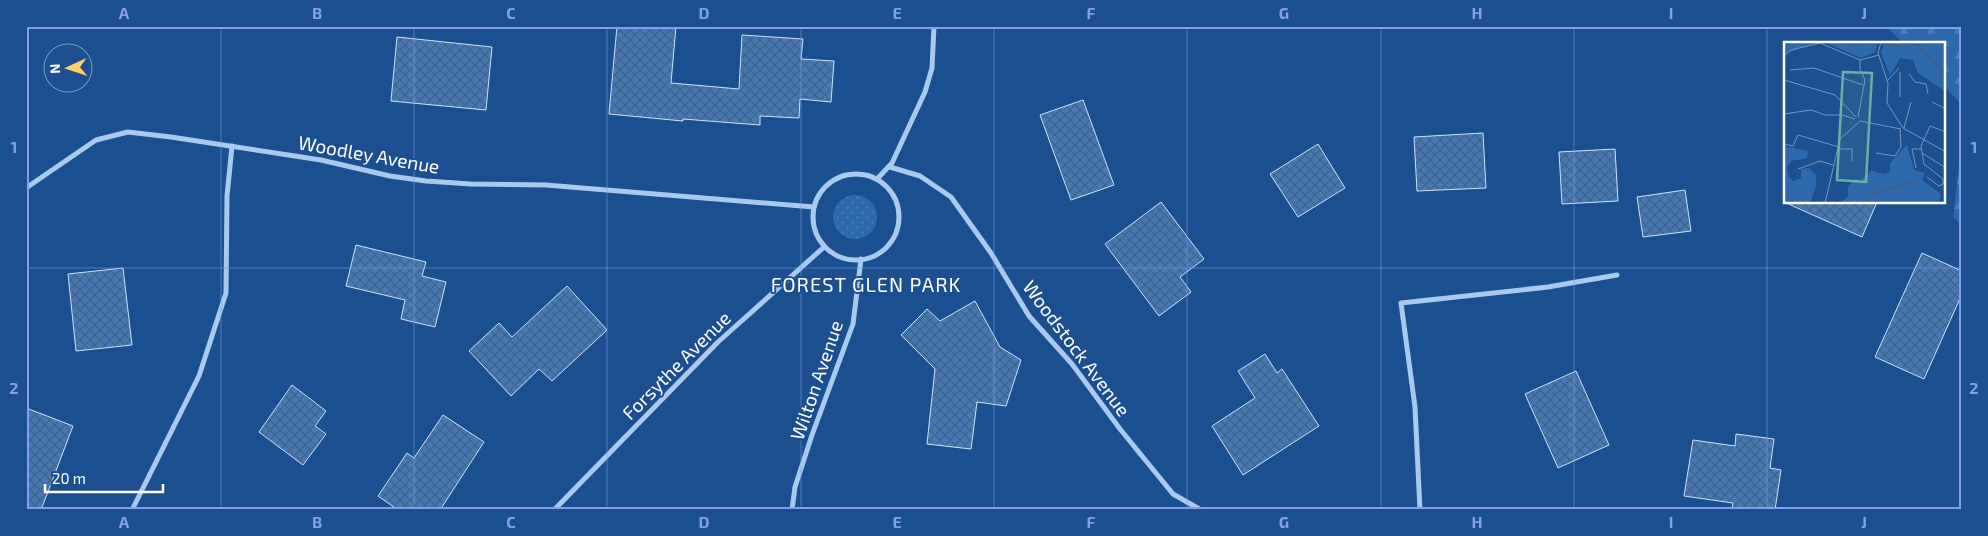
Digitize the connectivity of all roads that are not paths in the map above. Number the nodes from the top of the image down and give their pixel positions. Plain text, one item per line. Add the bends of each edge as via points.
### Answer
1 (934, 26) edge
2 (232, 146) junction
3 (890, 167) junction
4 (877, 179) junction
5 (26, 188) edge
6 (814, 208) junction
7 (824, 247) junction
8 (861, 259) junction
9 (1617, 275) dead end
10 (132, 510) edge
11 (554, 510) edge
12 (792, 510) edge
13 (1201, 510) edge
14 (1420, 510) edge

1 - 3 street via 932,68 925,92
2 - 5 street, Woodley Avenue via 128,132 96,140
2 - 6 street, Woodley Avenue via 426,181 546,185
2 - 10 street via 227,196 226,293 199,376
3 - 4 street
3 - 13 street, Woodstock Avenue via 920,176 951,197 991,253 1029,316 1072,364 1173,494
4 - 6 street via 864,174 838,178 818,196
4 - 8 street via 895,200 899,214 897,228 881,252
6 - 7 street via 816,234
7 - 8 street via 843,258
7 - 11 street, Forsythe Avenue via 718,342
8 - 12 street, Wilton Avenue via 853,324 812,435 795,488
9 - 14 street via 1548,287 1401,303 1415,407

